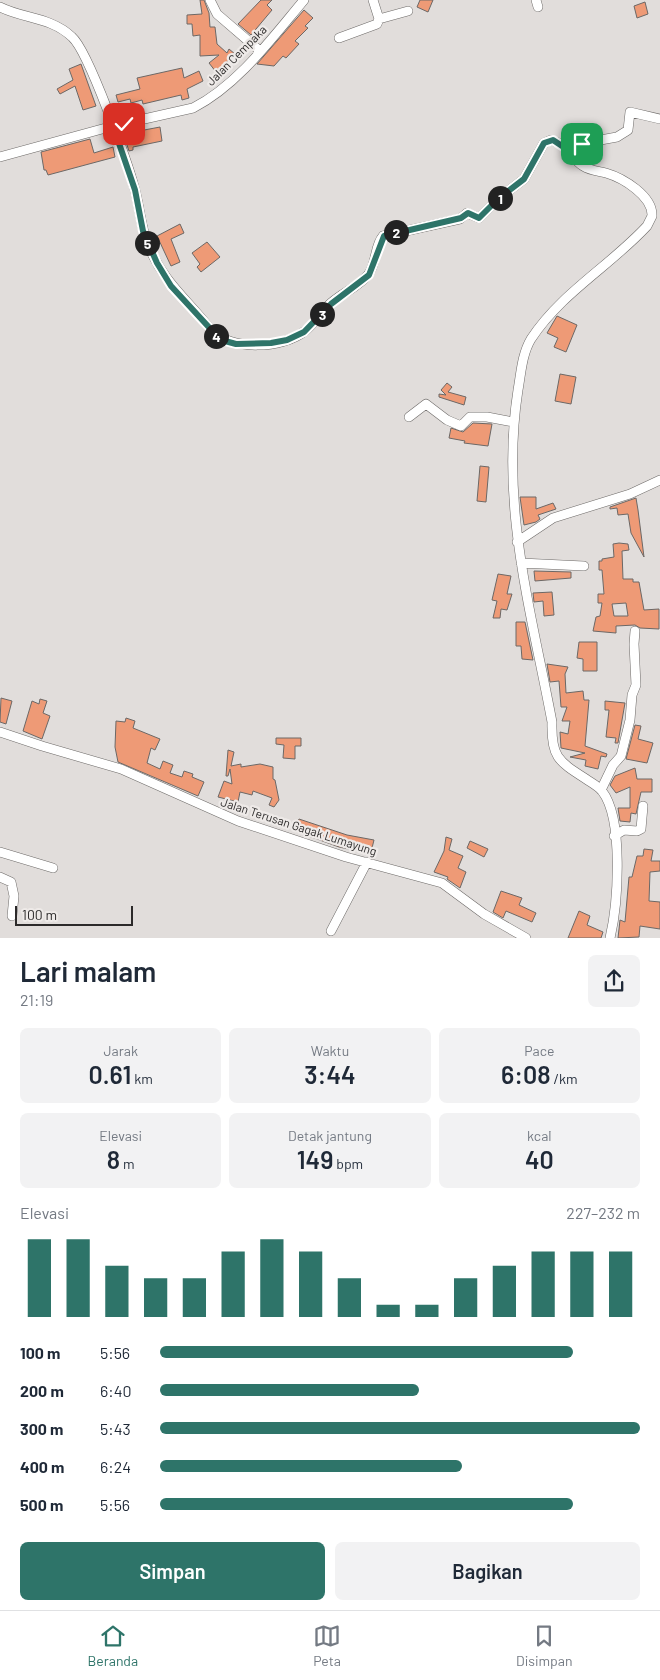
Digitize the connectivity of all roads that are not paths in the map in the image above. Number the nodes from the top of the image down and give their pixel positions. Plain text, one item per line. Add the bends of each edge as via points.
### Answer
1 (210, 0) edge
2 (304, 0) edge
3 (374, 0) edge
4 (0, 7) edge
5 (408, 11) dead end
6 (378, 19) junction
7 (338, 38) dead end
8 (260, 51) junction
9 (660, 119) edge
10 (118, 125) junction
11 (571, 152) junction
12 (0, 157) edge
13 (409, 417) dead end
14 (513, 422) junction
15 (660, 480) edge
16 (517, 542) junction
17 (521, 563) junction
18 (584, 566) dead end
19 (635, 631) dead end
20 (0, 732) edge
21 (601, 790) junction
22 (643, 806) dead end
23 (617, 833) junction
24 (0, 852) edge
25 (367, 862) junction
26 (53, 868) dead end
27 (0, 877) edge
28 (12, 916) dead end
29 (331, 931) dead end
30 (526, 938) edge
31 (610, 938) edge

1 - 8 street via 217,14
2 - 8 street, Jalan Cempaka
3 - 6 street
4 - 10 street via 58,25 75,39
5 - 6 street
6 - 7 street via 377,24
8 - 10 street, Jalan Cempaka via 220,90 193,108
9 - 11 street via 630,112 628,130 617,137 584,142
10 - 11 street via 143,231 157,263 171,286 211,330 229,342 271,343 299,335 331,304 369,275 384,236 461,218 468,213 477,218 524,179 544,143 553,140
10 - 12 street, Jalan Cempaka
11 - 14 street via 583,166 615,177 640,194 651,206 652,216 639,234 572,291 530,340 523,359
13 - 14 street via 426,404 458,425 464,425 470,417
14 - 16 street via 512,484
15 - 16 street via 626,495 553,518
16 - 17 street
17 - 18 street
17 - 21 street via 552,722 553,749 564,764
19 - 21 street via 636,685 630,720 622,756 613,765
20 - 25 street, Jalan Terusan Gagak Lumayung via 122,769 238,821
21 - 23 street
22 - 23 street via 641,829
23 - 31 street via 618,882
24 - 26 street
25 - 29 street
25 - 30 street, Jalan Terusan Gagak Lumayung via 442,883 484,914
27 - 28 street via 11,882 13,888

